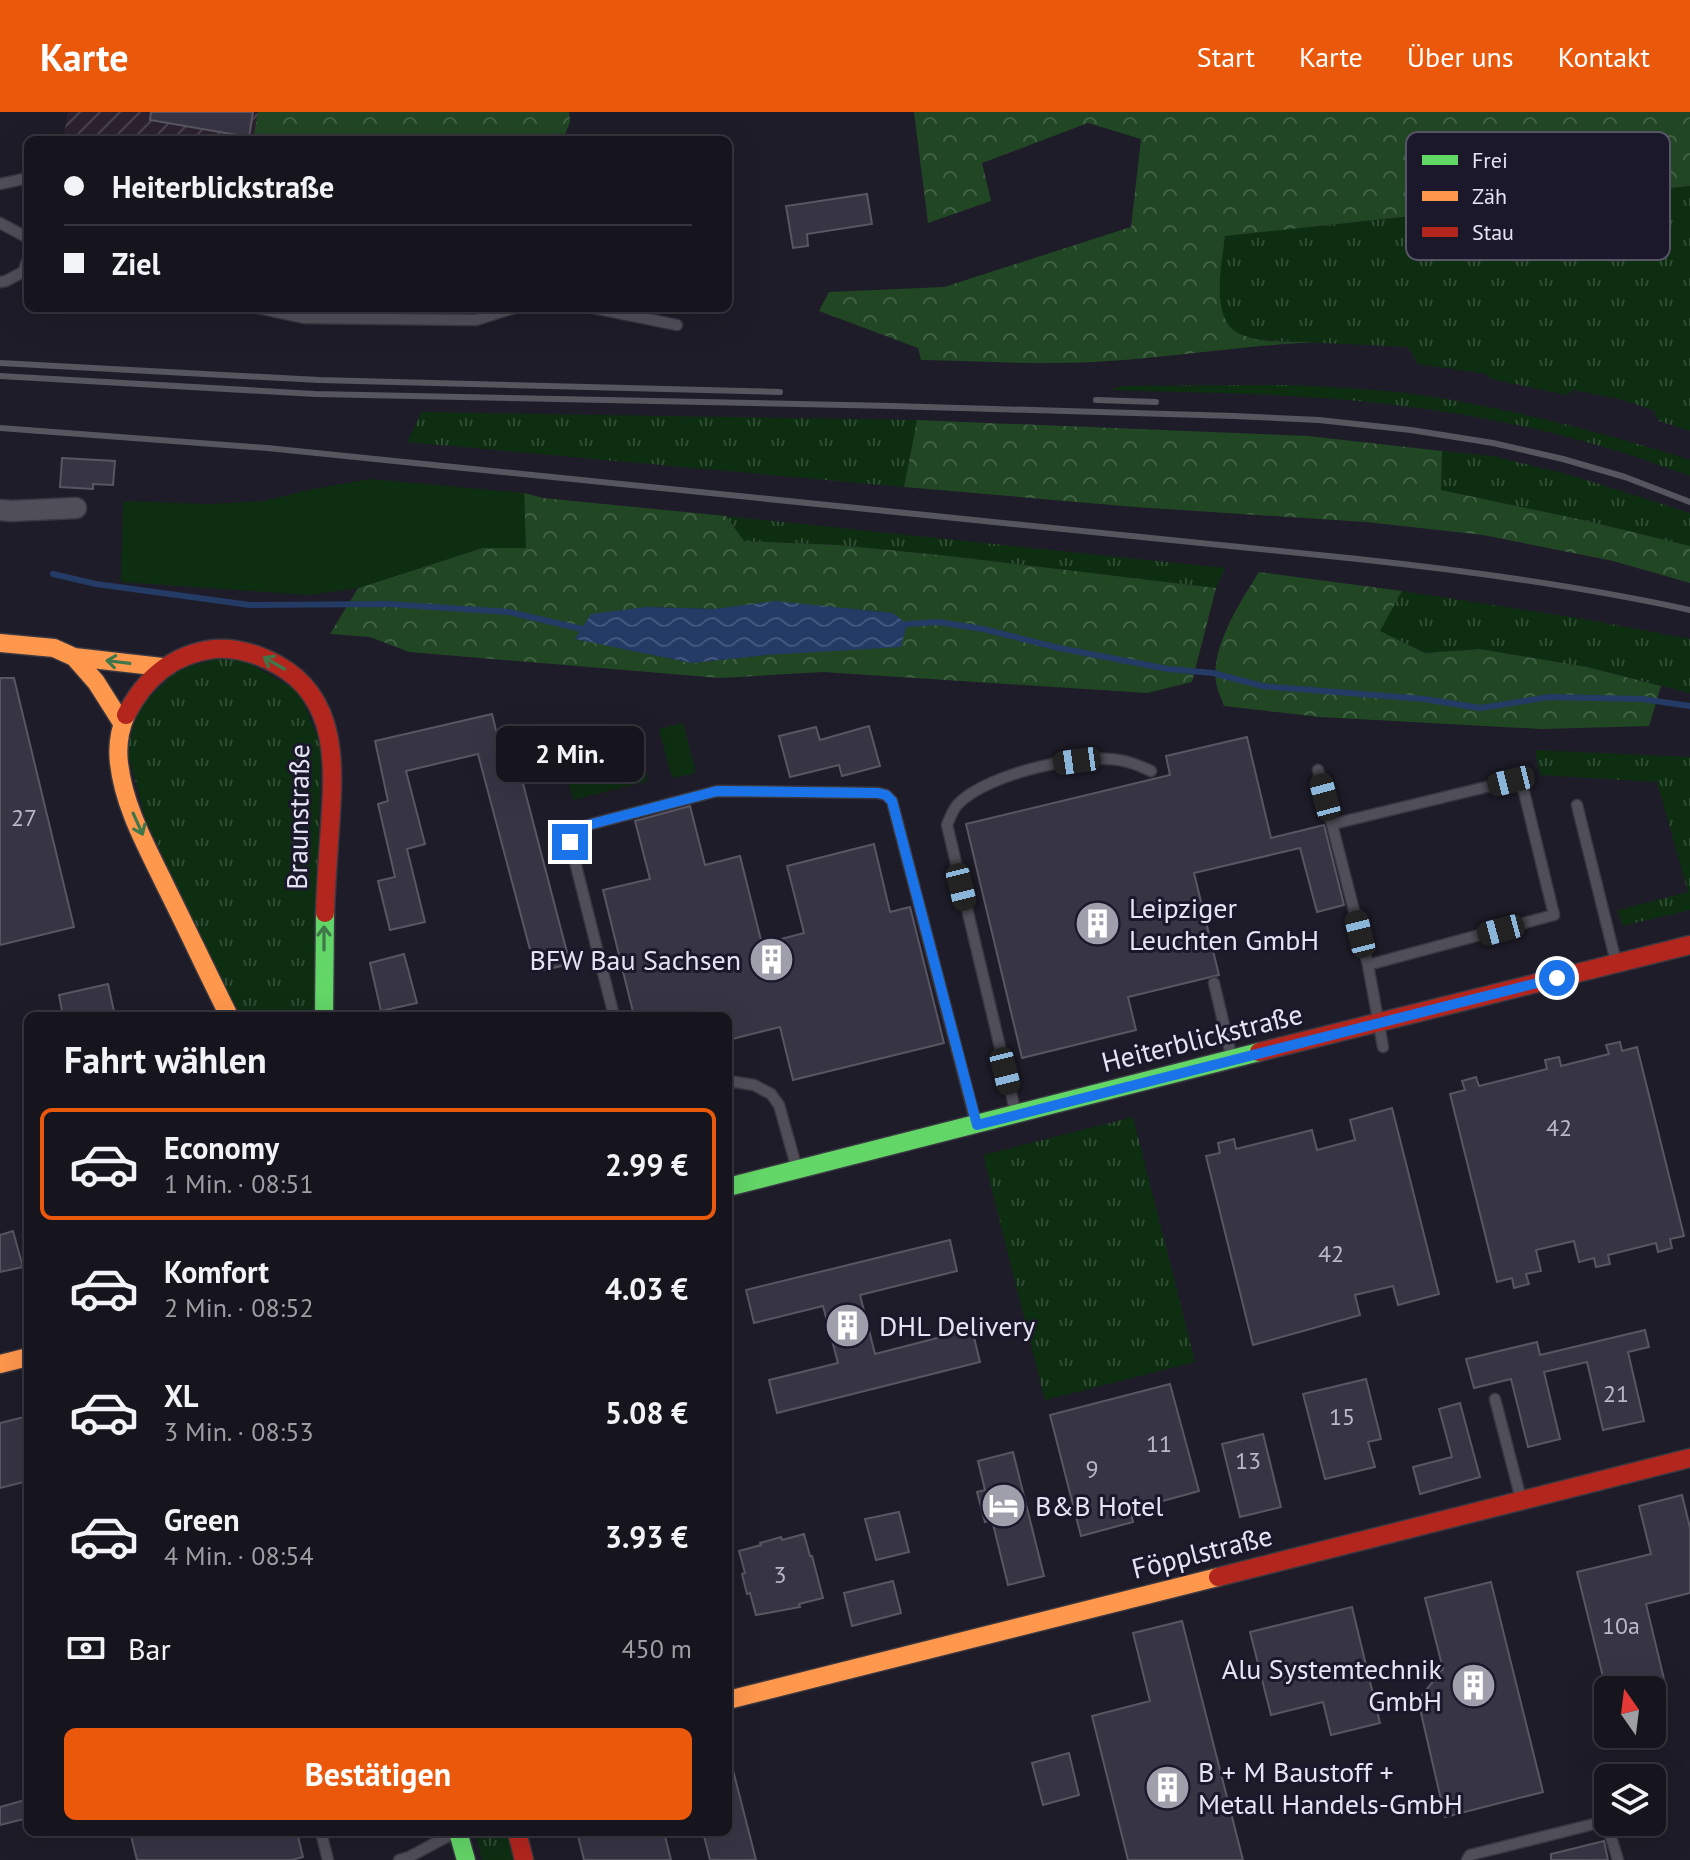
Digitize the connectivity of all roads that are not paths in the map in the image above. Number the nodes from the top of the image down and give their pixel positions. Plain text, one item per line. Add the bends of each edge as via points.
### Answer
1 (24, 179) edge
2 (0, 184) edge
3 (0, 223) edge
4 (24, 236) edge
5 (24, 269) edge
6 (0, 282) edge
7 (276, 312) edge
8 (501, 312) edge
9 (613, 312) edge
10 (677, 325) dead end
11 (76, 508) dead end
12 (0, 510) edge
13 (0, 643) edge
14 (74, 657) junction
15 (162, 667) junction
16 (122, 723) junction
17 (1318, 770) dead end
18 (1151, 771) dead end
19 (1577, 805) dead end
20 (1333, 824) junction
21 (1690, 945) edge
22 (1616, 964) junction
23 (1368, 965) junction
24 (1214, 983) dead end
25 (227, 1012) edge
26 (324, 1012) edge
27 (613, 1012) edge
28 (1379, 1022) junction
29 (1383, 1047) dead end
30 (1232, 1059) junction
31 (732, 1083) edge
32 (1016, 1114) junction
33 (977, 1125) junction
34 (797, 1170) junction
35 (732, 1186) edge
36 (24, 1358) edge
37 (0, 1364) edge
38 (1495, 1399) dead end
39 (1690, 1458) edge
40 (1522, 1500) junction
41 (732, 1699) edge
42 (322, 1836) edge
43 (449, 1836) edge
44 (458, 1836) edge
45 (518, 1836) edge
46 (327, 1860) edge
47 (399, 1860) edge
48 (466, 1860) edge
49 (524, 1860) edge
50 (1467, 1860) edge
51 (1618, 1860) edge

1 - 2 lane
3 - 4 lane
5 - 6 lane
7 - 8 lane via 304,318 476,320
9 - 10 lane
11 - 12 street
13 - 14 street via 54,648
15 -> 14 street
14 - 16 street
15 - 16 street, Braunstraße via 141,689
26 -> 15 street, Braunstraße via 333,760 322,713 297,678 272,660 246,651 201,649
16 -> 25 street, Braunstraße via 118,749 125,795
17 - 20 lane
18 - 32 lane via 1098,758 1025,770 974,792 956,805 947,825
19 - 22 lane
20 - 23 lane
20 - 23 lane via 1511,781 1520,783 1524,792 1554,915
21 - 22 street, Heiterblickstraße
22 - 28 street, Heiterblickstraße
23 - 28 lane
24 - 30 lane
27 - 33 lane via 570,842 573,834 584,826 717,791 886,795 892,801
28 - 29 lane
28 - 30 street, Heiterblickstraße
30 - 32 street, Heiterblickstraße
31 - 34 lane via 771,1094 779,1105
32 - 33 street, Heiterblickstraße
33 - 34 street, Heiterblickstraße
34 - 35 street, Heiterblickstraße
36 - 37 street
38 - 40 lane
39 - 40 street, Föpplstraße
40 - 41 street, Föpplstraße
42 - 46 lane
43 - 47 lane
44 - 48 street
45 - 49 street
50 - 51 lane via 1470,1855 1606,1821

